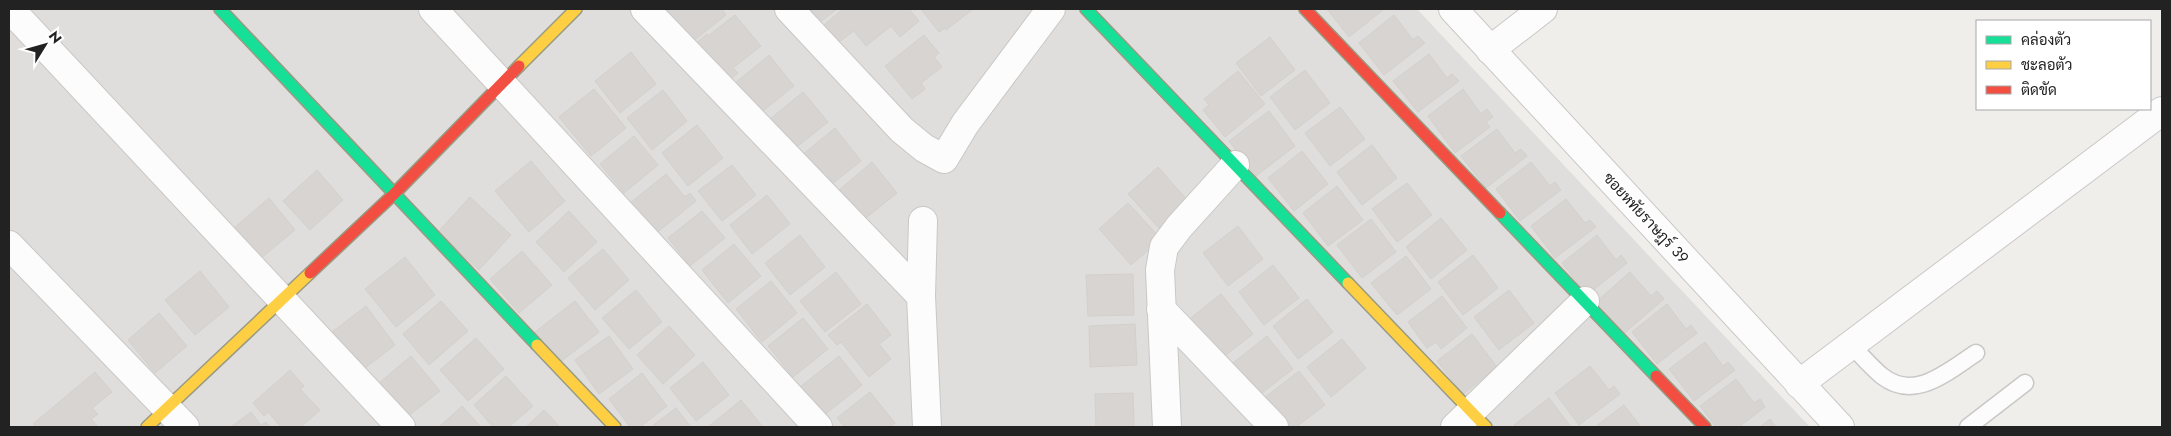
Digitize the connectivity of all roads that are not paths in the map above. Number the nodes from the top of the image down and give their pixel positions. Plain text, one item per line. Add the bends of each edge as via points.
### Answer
1 (10, 9) edge
2 (220, 9) edge
3 (432, 9) edge
4 (576, 9) edge
5 (644, 9) edge
6 (789, 9) edge
7 (1051, 9) edge
8 (1086, 9) edge
9 (1305, 9) edge
10 (1453, 9) edge
11 (1543, 9) edge
12 (1490, 50) junction
13 (501, 83) junction
14 (2162, 111) edge
15 (1235, 165) junction
16 (394, 194) junction
17 (923, 221) dead end
18 (9, 245) edge
19 (921, 296) junction
20 (282, 299) junction
21 (1585, 301) junction
22 (1161, 310) junction
23 (1851, 345) junction
24 (1976, 353) dead end
25 (2025, 383) dead end
26 (1799, 384) junction
27 (176, 418) edge
28 (1471, 422) edge
29 (146, 427) edge
30 (401, 427) edge
31 (615, 427) edge
32 (818, 427) edge
33 (927, 427) edge
34 (1167, 427) edge
35 (1274, 427) edge
36 (1705, 427) edge
37 (1840, 427) edge
38 (1968, 427) edge

1 - 20 street
2 - 16 street
3 - 13 street
4 - 13 street
5 - 19 street
6 - 7 street via 902,130 944,159 965,124
8 - 15 street
9 - 21 street
10 - 12 street, ซอยหทัยราษฎร์ 39
11 - 12 street
12 - 26 street, ซอยหทัยราษฎร์ 39
13 - 16 street
13 - 32 street
14 - 23 street
15 - 22 street via 1164,247 1160,270
15 - 28 street
16 - 20 street
16 - 31 street
17 - 19 street
18 - 27 street
19 - 33 street
20 - 27 street
20 - 30 street
21 - 28 street
21 - 36 street
22 - 34 street
22 - 35 street
23 - 24 lane via 1882,376 1899,384 1918,386 1938,379
23 - 26 street
25 - 38 lane
26 - 37 street, ซอยหทัยราษฎร์ 39
27 - 29 street

